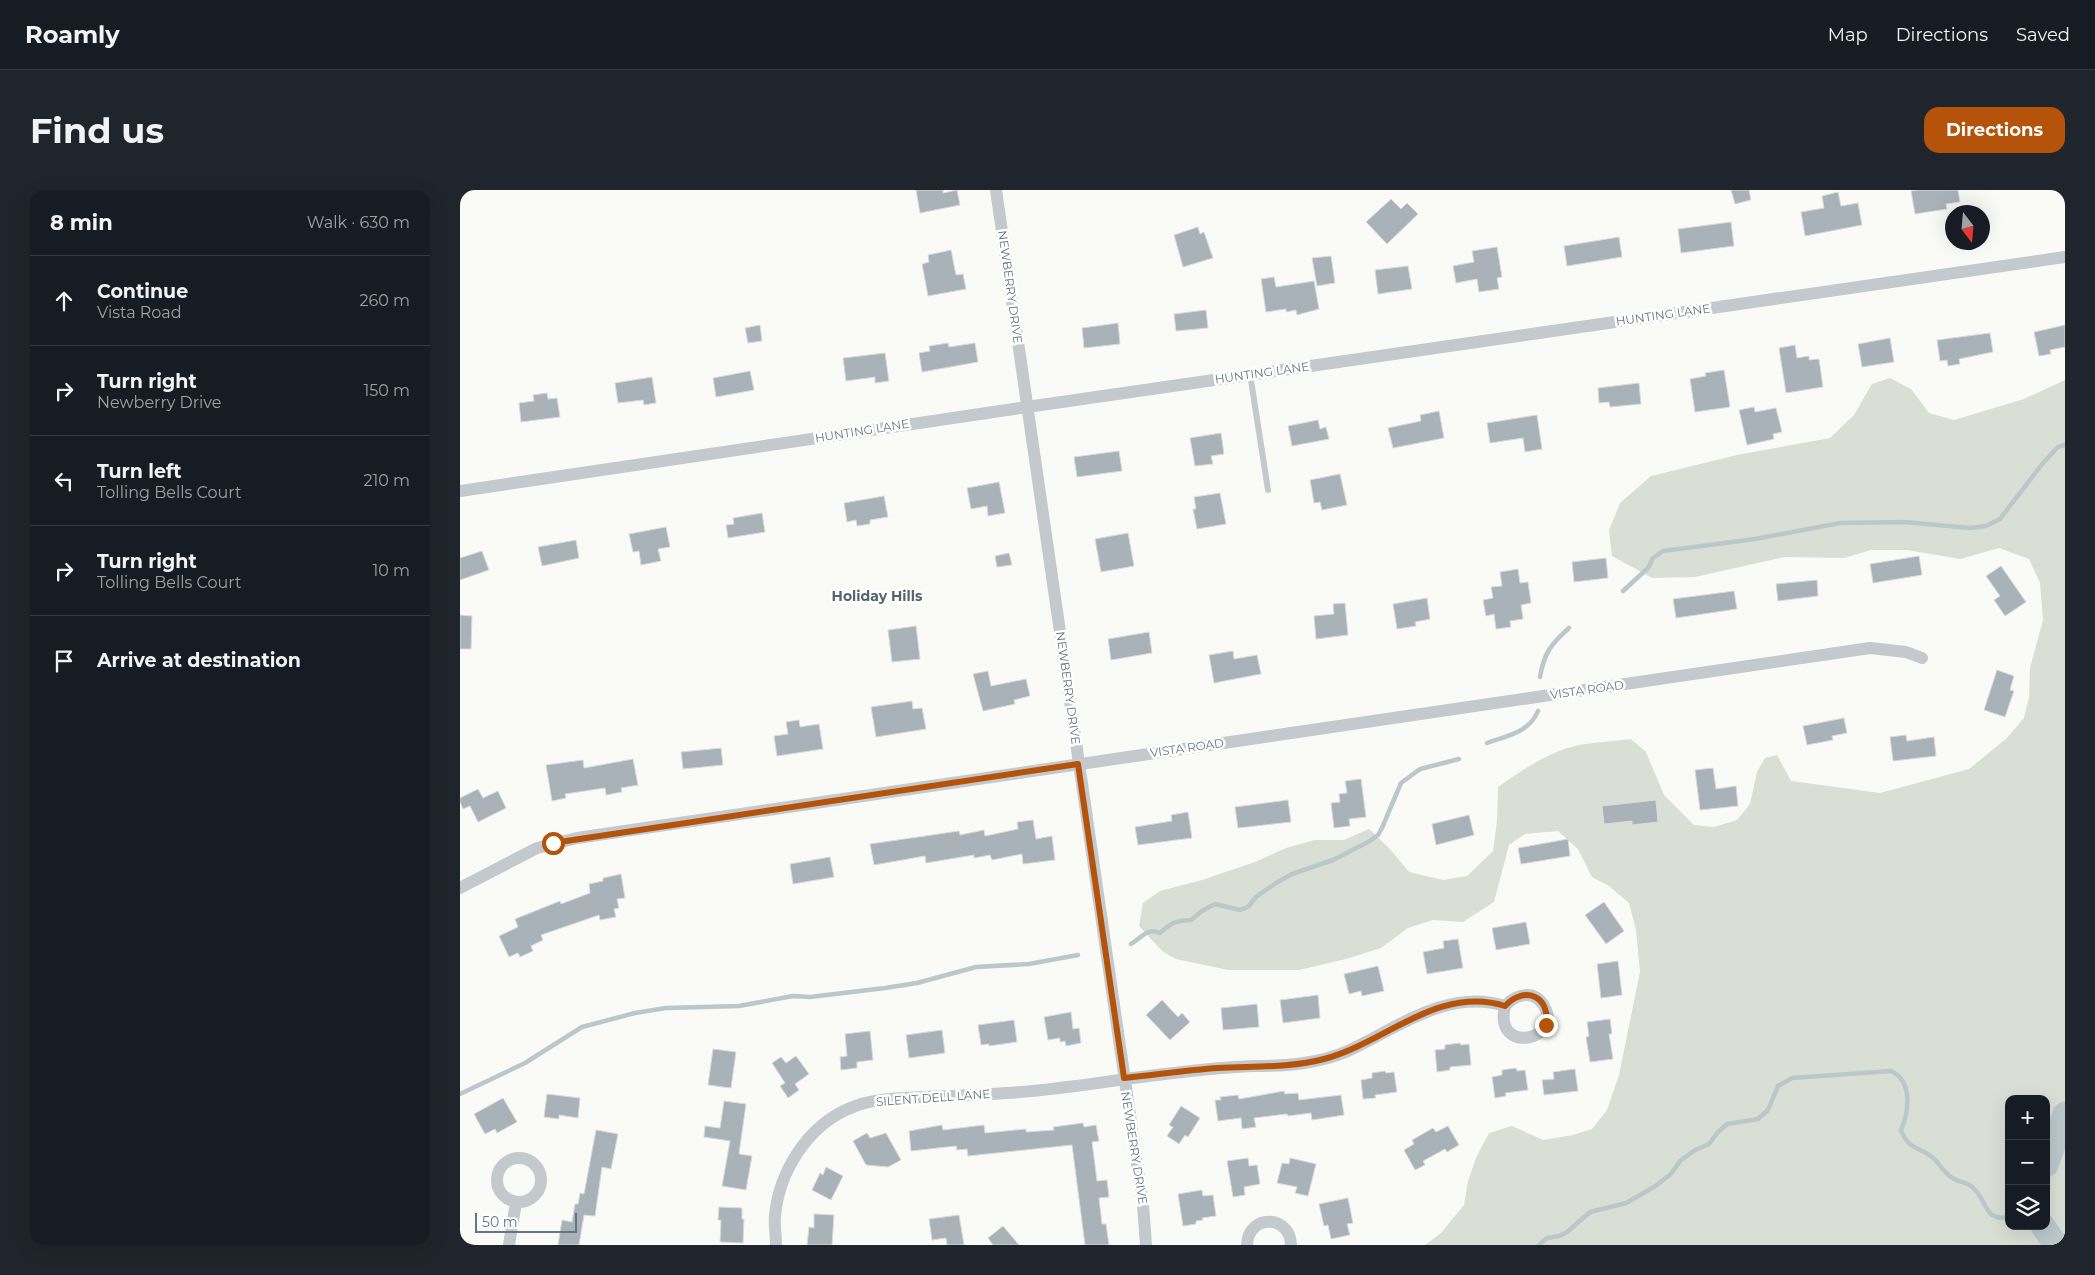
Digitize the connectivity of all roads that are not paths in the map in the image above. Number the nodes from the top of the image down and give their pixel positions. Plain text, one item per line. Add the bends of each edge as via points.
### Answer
1 (996, 190) edge
2 (2065, 256) edge
3 (1250, 374) junction
4 (1027, 407) junction
5 (1268, 490) dead end
6 (460, 492) edge
7 (1922, 658) dead end
8 (1078, 764) junction
9 (460, 888) edge
10 (1505, 1006) dead end
11 (1124, 1078) junction
12 (516, 1202) dead end
13 (509, 1245) edge
14 (776, 1245) edge
15 (1146, 1245) edge
16 (1247, 1245) edge
17 (1290, 1245) edge

1 - 4 street, NEWBERRY DRIVE
2 - 3 street, HUNTING LANE
3 - 4 street, HUNTING LANE
3 - 5 lane
4 - 6 street, HUNTING LANE
4 - 8 street, NEWBERRY DRIVE
7 - 8 street, VISTA ROAD via 1906,652 1870,648
8 - 9 street, VISTA ROAD via 577,838 537,848
8 - 11 street, NEWBERRY DRIVE
10 - 11 street, SILENT DELL LANE via 1473,1001 1436,1008 1346,1052 1302,1064 1216,1068
11 - 14 street, SILENT DELL LANE via 1044,1090 888,1098 848,1109 814,1133 786,1172 778,1194
11 - 15 street, NEWBERRY DRIVE via 1144,1205
12 - 13 street
16 - 17 street via 1252,1228 1268,1222 1284,1227 1290,1237

